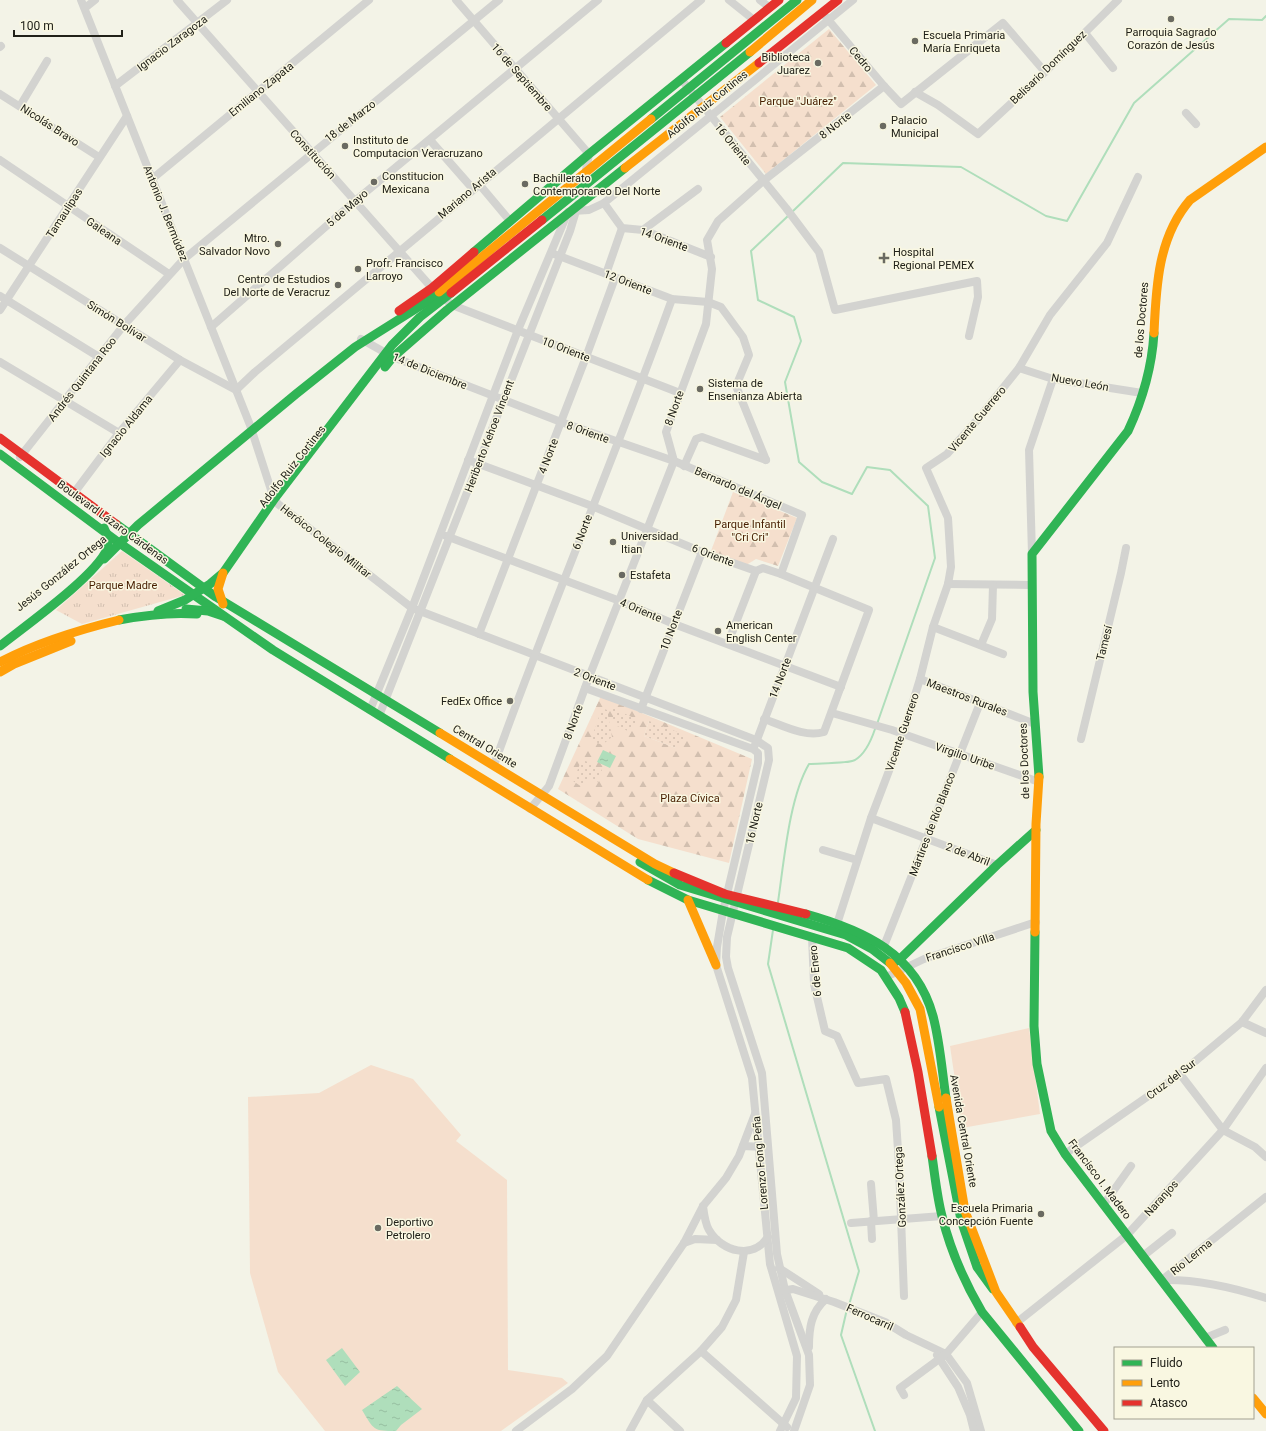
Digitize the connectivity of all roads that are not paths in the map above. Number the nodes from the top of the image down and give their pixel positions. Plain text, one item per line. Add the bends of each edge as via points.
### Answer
1 (95, 0) edge
2 (177, 0) edge
3 (227, 0) edge
4 (369, 0) edge
5 (456, 0) edge
6 (499, 0) edge
7 (598, 0) edge
8 (701, 0) edge
9 (729, 0) edge
10 (760, 0) edge
11 (779, 0) edge
12 (797, 0) edge
13 (812, 0) edge
14 (838, 0) edge
15 (853, 0) edge
16 (1118, 0) edge
17 (83, 4) edge
18 (769, 7) junction
19 (822, 13) junction
20 (754, 20) junction
21 (828, 20) junction
22 (474, 21) junction
23 (198, 24) junction
24 (1085, 33) junction
25 (47, 61) dead end
26 (1113, 68) dead end
27 (516, 70) junction
28 (1045, 72) junction
29 (681, 79) junction
30 (115, 86) junction
31 (884, 86) junction
32 (258, 91) junction
33 (914, 92) junction
34 (0, 94) edge
35 (702, 105) junction
36 (20, 106) junction
37 (1186, 113) dead end
38 (127, 116) junction
39 (711, 116) junction
40 (558, 118) junction
41 (1196, 124) dead end
42 (430, 140) junction
43 (1266, 148) edge
44 (312, 152) junction
45 (99, 157) junction
46 (586, 157) junction
47 (0, 160) edge
48 (1138, 177) dead end
49 (152, 179) junction
50 (763, 181) junction
51 (476, 186) junction
52 (698, 189) dead end
53 (355, 201) junction
54 (604, 203) junction
55 (68, 206) junction
56 (575, 208) junction
57 (510, 221) junction
58 (622, 228) junction
59 (643, 230) junction
60 (0, 248) edge
61 (399, 250) junction
62 (555, 255) junction
63 (711, 257) junction
64 (184, 259) junction
65 (29, 266) junction
66 (169, 274) junction
67 (606, 274) junction
68 (615, 278) junction
69 (432, 288) junction
70 (4, 298) edge
71 (672, 299) junction
72 (708, 302) junction
73 (452, 305) junction
74 (0, 310) edge
75 (124, 325) junction
76 (211, 327) junction
77 (518, 330) junction
78 (528, 335) junction
79 (969, 336) dead end
80 (360, 338) junction
81 (99, 357) junction
82 (392, 357) junction
83 (586, 357) junction
84 (180, 360) junction
85 (0, 362) edge
86 (1019, 368) junction
87 (643, 379) junction
88 (1053, 379) junction
89 (236, 390) junction
90 (680, 393) junction
91 (1142, 393) junction
92 (493, 396) junction
93 (503, 400) junction
94 (65, 401) junction
95 (561, 422) junction
96 (250, 425) junction
97 (119, 433) junction
98 (0, 438) edge
99 (617, 443) junction
100 (0, 448) edge
101 (0, 454) edge
102 (23, 454) junction
103 (468, 460) junction
104 (674, 461) junction
105 (479, 464) junction
106 (14, 465) junction
107 (684, 466) junction
108 (537, 485) junction
109 (74, 493) junction
110 (278, 504) junction
111 (592, 506) junction
112 (649, 528) junction
113 (127, 532) junction
114 (440, 533) junction
115 (450, 538) junction
116 (833, 539) dead end
117 (118, 542) junction
118 (1126, 548) dead end
119 (702, 552) junction
120 (1032, 554) junction
121 (507, 558) junction
122 (95, 567) junction
123 (756, 571) junction
124 (223, 573) junction
125 (781, 574) junction
126 (564, 580) junction
127 (948, 584) junction
128 (993, 585) junction
129 (1031, 585) junction
130 (815, 589) junction
131 (210, 593) junction
132 (620, 601) junction
133 (203, 602) junction
134 (412, 608) junction
135 (186, 609) junction
136 (421, 612) junction
137 (223, 616) junction
138 (140, 617) junction
139 (674, 624) junction
140 (933, 627) junction
141 (479, 634) junction
142 (0, 638) edge
143 (728, 644) junction
144 (981, 645) junction
145 (0, 646) edge
146 (1003, 654) dead end
147 (534, 655) junction
148 (0, 662) edge
149 (785, 665) junction
150 (0, 672) edge
151 (589, 677) junction
152 (920, 679) junction
153 (840, 687) junction
154 (585, 688) junction
155 (377, 696) junction
156 (645, 697) junction
157 (386, 701) junction
158 (980, 703) junction
159 (641, 709) junction
160 (370, 710) junction
161 (832, 713) junction
162 (379, 716) junction
163 (764, 719) junction
164 (1035, 724) junction
165 (903, 734) junction
166 (1081, 739) dead end
167 (756, 740) junction
168 (768, 748) joint
169 (756, 751) junction
170 (959, 754) junction
171 (494, 765) junction
172 (1038, 782) junction
173 (543, 794) junction
174 (530, 809) junction
175 (747, 811) junction
176 (756, 814) junction
177 (871, 818) junction
178 (1036, 830) junction
179 (928, 839) junction
180 (824, 850) dead end
181 (857, 860) junction
182 (997, 865) junction
183 (732, 895) junction
184 (688, 900) junction
185 (755, 902) joint
186 (727, 912) junction
187 (1036, 922) junction
188 (837, 924) junction
189 (812, 937) junction
190 (884, 946) junction
191 (903, 963) junction
192 (716, 965) junction
193 (884, 973) junction
194 (1266, 990) edge
195 (1242, 1022) junction
196 (1266, 1033) edge
197 (1266, 1068) edge
198 (762, 1073) junction
199 (1180, 1074) junction
200 (752, 1078) junction
201 (886, 1079) joint
202 (756, 1112) junction
203 (1223, 1130) junction
204 (938, 1132) junction
205 (743, 1146) junction
206 (763, 1147) junction
207 (1065, 1154) junction
208 (1266, 1157) edge
209 (1132, 1166) dead end
210 (871, 1184) dead end
211 (1266, 1197) edge
212 (1104, 1204) junction
213 (702, 1206) junction
214 (942, 1216) junction
215 (901, 1219) junction
216 (872, 1221) junction
217 (851, 1223) dead end
218 (774, 1228) junction
219 (948, 1232) junction
220 (1172, 1233) dead end
221 (1127, 1235) junction
222 (872, 1239) dead end
223 (717, 1240) junction
224 (766, 1240) junction
225 (684, 1243) junction
226 (744, 1252) junction
227 (1143, 1256) junction
228 (779, 1268) junction
229 (1162, 1280) junction
230 (782, 1291) junction
231 (996, 1292) junction
232 (904, 1296) dead end
233 (1266, 1298) edge
234 (830, 1300) junction
235 (982, 1312) junction
236 (1016, 1323) junction
237 (1225, 1330) dead end
238 (1205, 1338) junction
239 (1212, 1347) edge
240 (701, 1351) junction
241 (809, 1355) junction
242 (942, 1357) junction
243 (904, 1394) dead end
244 (1254, 1399) edge
245 (647, 1400) junction
246 (1266, 1414) edge
247 (782, 1428) edge
248 (516, 1431) edge
249 (630, 1431) edge
250 (680, 1431) edge
251 (793, 1431) edge
252 (974, 1431) edge
253 (981, 1431) edge
254 (1079, 1431) edge
255 (1104, 1431) edge

1 - 17 street
2 - 23 street, Constitución
3 - 23 street, Ignacio Zaragoza
4 - 32 street, Emiliano Zapata
5 - 22 street, 16 de Septiembre
6 - 22 street, 18 de Marzo
7 - 27 street, 5 de Mayo
8 - 40 street, Mariano Arista
9 - 20 street
10 - 18 street
11 - 18 main road
12 - 122 main road via 426,303 355,347 307,385 138,525
13 - 124 main road via 624,155 420,317 392,345 275,498
14 - 19 main road, Adolfo Ruiz Cortines
15 - 21 street, Adolfo Ruiz Cortines
16 - 24 street, Belisario Domínguez
17 - 30 street, Antonio J. Bermúdez
18 - 20 main road
19 - 21 street, Cedro
19 - 35 main road, Adolfo Ruiz Cortines
20 - 29 main road
21 - 31 street, Cedro
21 - 39 street, Adolfo Ruiz Cortines
22 - 27 street, 16 de Septiembre
22 - 44 street, 18 de Marzo
23 - 30 street, Ignacio Zaragoza
23 - 32 street, Constitución
24 - 26 street
24 - 28 street, Belisario Domínguez
25 - 36 street
27 - 40 street, 16 de Septiembre
27 - 42 street, 5 de Mayo
28 - 33 street, Belisario Domínguez via 978,134 938,105
28 - 33 street via 1003,23
29 - 35 street, 16 Oriente
29 - 46 main road
30 - 38 street, Antonio J. Bermúdez
31 - 33 street, Cedro via 901,104
31 - 50 street, 8 Norte
32 - 44 street, Constitución
32 - 49 street, Emiliano Zapata
34 - 36 street, Nicolás Bravo
35 - 39 street, 16 Oriente
35 - 56 main road, Adolfo Ruiz Cortines
36 - 45 street, Nicolás Bravo
37 - 41 street
38 - 45 street, Tamaulipas
38 - 49 street, Antonio J. Bermúdez
39 - 50 street, 16 Oriente
39 - 54 street, Adolfo Ruiz Cortines
40 - 46 street, 16 de Septiembre
40 - 51 street, Mariano Arista
42 - 51 street
42 - 53 street, 5 de Mayo
43 - 91 main road, de los Doctores via 1190,200 1174,225 1163,251 1156,284 1153,346
44 - 53 street, Constitución
44 - 64 street, 18 de Marzo
45 - 55 street, Tamaulipas
46 - 56 street, Heriberto Kehoe Vincent
46 - 56 street, Heriberto Kehoe Vincent
46 - 57 main road
47 - 55 street, Galeana
48 - 86 street, Vicente Guerrero via 1107,243 1050,315
49 - 64 street, Antonio J. Bermúdez
50 - 63 street, 8 Norte via 718,221 707,240
50 - 79 street, 16 Oriente via 819,252 835,310 977,281 978,297
51 - 57 street
51 - 61 street, Mariano Arista
52 - 59 street
53 - 61 street, Constitución
53 - 76 street, 5 de Mayo
54 - 56 street, Adolfo Ruiz Cortines via 589,210
54 - 58 street
55 - 65 street, Tamaulipas
55 - 66 street, Galeana
56 - 62 street, Heriberto Kehoe Vincent
56 - 73 main road, Adolfo Ruiz Cortines
57 - 69 main road
58 - 59 street, 14 Oriente
58 - 67 street
59 - 63 street, 14 Oriente
60 - 65 street, Simón Bolívar
61 - 69 street, Constitución
61 - 89 street, Mariano Arista
62 - 67 street, 12 Oriente
62 - 77 street, Heriberto Kehoe Vincent
62 - 78 street, Heriberto Kehoe Vincent
63 - 72 street, 8 Norte
64 - 66 street, Andrés Quintana Roo
64 - 76 street, Antonio J. Bermúdez
65 - 70 street, Tamaulipas
65 - 75 street, Simón Bolívar
66 - 75 street, Andrés Quintana Roo
67 - 68 street, 12 Oriente
68 - 71 street, 12 Oriente
68 - 83 street, 4 Norte
69 - 73 street, Constitución
69 - 80 main road
70 - 74 street, Tamaulipas
70 - 81 street
71 - 72 street, 12 Oriente
71 - 87 street, 6 Norte
72 - 90 street, 8 Norte via 706,324
72 - 107 street via 721,307 743,337 749,355 736,386 766,460 702,436 696,439
73 - 77 street, 10 Oriente
73 - 82 main road, Adolfo Ruiz Cortines
75 - 81 street, Andrés Quintana Roo
75 - 84 street, Simón Bolívar
76 - 89 street, Antonio J. Bermúdez
77 - 78 street, 10 Oriente
77 - 92 street, Heriberto Kehoe Vincent
78 - 83 street, 10 Oriente
78 - 93 street, Heriberto Kehoe Vincent
80 - 82 street, 14 de Diciembre
80 - 96 main road
81 - 94 street, Andrés Quintana Roo
82 - 92 street, 14 de Diciembre
82 - 110 main road, Adolfo Ruiz Cortines
83 - 87 street, 10 Oriente
83 - 95 street, 4 Norte
84 - 89 street, Simón Bolívar
84 - 97 street, Ignacio Aldama
85 - 94 street
86 - 88 street, Nuevo León
86 - 127 street, Vicente Guerrero via 947,454 924,469 948,518 952,567
87 - 90 street, 10 Oriente
87 - 99 street, 6 Norte
88 - 91 street, Nuevo León
88 - 120 street, de los Doctores via 1029,450
89 - 96 street, Antonio J. Bermúdez
90 - 104 street, 8 Norte via 666,432
91 - 120 main road, de los Doctores via 1128,431
92 - 93 street, 14 de Diciembre
92 - 103 street, Heriberto Kehoe Vincent
93 - 95 street, 8 Oriente
93 - 105 street, Heriberto Kehoe Vincent
94 - 97 street
94 - 102 street, Andrés Quintana Roo
95 - 99 street, 8 Oriente
95 - 108 street, 4 Norte
96 - 110 street, Heróico Colegio Militar via 273,496
96 - 113 main road
97 - 109 street, Ignacio Aldama
98 - 102 main road, Boulevard Lázaro Cárdenas
99 - 104 street, 8 Oriente
99 - 111 street, 6 Norte
100 - 122 main road via 103,526 107,536 107,548
101 - 106 main road, Boulevard Lázaro Cárdenas
102 - 106 street, Andrés Quintana Roo
102 - 109 main road, Boulevard Lázaro Cárdenas
103 - 105 street, 6 Oriente
103 - 114 street, Heriberto Kehoe Vincent
104 - 107 street, Bernardo del Ángel
104 - 112 street, 8 Norte
105 - 108 street, 6 Oriente
105 - 115 street, Heriberto Kehoe Vincent
106 - 117 main road, Boulevard Lázaro Cárdenas
107 - 125 street, Bernardo del Ángel via 802,515
108 - 111 street, 6 Oriente
108 - 121 street, 4 Norte
109 - 113 main road, Boulevard Lázaro Cárdenas
110 - 131 main road, Adolfo Ruiz Cortines
110 - 134 street, Heróico Colegio Militar
111 - 112 street, 6 Oriente
111 - 126 street, 6 Norte
112 - 119 street, 6 Oriente
112 - 132 street, 8 Norte
113 - 117 main road
113 - 131 main road, Boulevard Lázaro Cárdenas
114 - 115 street, 4 Oriente
114 - 134 street, Heriberto Kehoe Vincent
115 - 121 street, 4 Oriente
115 - 136 street, Heriberto Kehoe Vincent
116 - 130 street, 14 Norte
117 - 133 main road, Boulevard Lázaro Cárdenas
117 - 142 main road, Jesús González Ortega
118 - 166 street, Tamesí
119 - 123 street, 6 Oriente
119 - 139 street, 10 Norte
120 - 129 main road, de los Doctores
121 - 126 street, 4 Oriente
121 - 141 street, 4 Norte
122 - 145 main road
123 - 125 street, 6 Oriente via 763,568
123 - 143 street
124 - 138 main road via 186,600
124 - 204 main road via 219,594 222,604 228,610 654,871 680,885 846,935 871,948 894,966 909,986 920,1008 926,1032
125 - 130 street, 6 Oriente
126 - 132 street, 4 Oriente
126 - 147 street, 6 Norte
127 - 128 street
127 - 140 street, Vicente Guerrero
128 - 129 street
128 - 144 street via 992,619
129 - 164 main road, de los Doctores
130 - 149 street, 14 Norte
130 - 153 street, 6 Oriente via 869,610
131 - 133 main road, Adolfo Ruiz Cortines
131 - 155 main road, Central Oriente
132 - 139 street, 4 Oriente
132 - 151 street, 8 Norte
133 - 135 main road, Adolfo Ruiz Cortines
133 - 137 main road, Boulevard Lázaro Cárdenas
134 - 136 street, Heróico Colegio Militar
134 - 155 street, Heriberto Kehoe Vincent
135 - 137 main road via 208,611
135 - 150 main road, Adolfo Ruiz Cortines via 149,622 72,641
136 - 141 street, 2 Oriente
136 - 157 street, Heriberto Kehoe Vincent
137 - 160 main road via 272,650
138 - 148 main road via 63,635
138 - 204 main road via 191,613 222,619 243,628 665,886 690,897 860,948 879,962 897,981 910,1004 918,1028
139 - 143 street, 4 Oriente
139 - 156 street, 10 Norte
140 - 144 street
140 - 152 street, Vicente Guerrero
141 - 147 street, 2 Oriente
143 - 149 street, 4 Oriente
144 - 146 street
147 - 151 street, 2 Oriente
147 - 171 street, 6 Norte
149 - 153 street, 4 Oriente
149 - 163 street, 14 Norte
151 - 154 street, 8 Norte
151 - 156 street, 2 Oriente
152 - 158 street, Maestros Rurales
152 - 165 street, Vicente Guerrero
153 - 161 street
154 - 159 street, 2 Oriente
154 - 173 street, 8 Norte via 549,786
155 - 157 main road, Central Oriente
155 - 160 street, Heriberto Kehoe Vincent
156 - 159 street, 10 Norte
156 - 167 street, 2 Oriente
157 - 162 street, Heriberto Kehoe Vincent
157 - 171 main road, Central Oriente
158 - 164 street, Maestros Rurales
158 - 170 street, Mártires de Río Blanco
159 - 169 street, 2 Oriente
160 - 162 main road
161 - 163 street via 824,732 817,734 800,732
161 - 165 street, Virgilio Uribe
162 - 174 main road
163 - 167 street, 14 Norte
164 - 172 main road, de los Doctores
165 - 170 street, Virgilio Uribe
165 - 177 street, Vicente Guerrero
167 - 168 street, 2 Oriente
167 - 169 street, 14 Norte
168 - 176 street, 16 Norte via 769,760
169 - 175 street, 16 Norte via 758,763
170 - 172 street, Virgilio Uribe
170 - 179 street, Mártires de Río Blanco
171 - 173 main road, Central Oriente
172 - 178 main road, de los Doctores
173 - 174 street, 8 Norte
173 - 183 main road, Central Oriente via 655,864 688,881
174 - 184 main road via 646,879
175 - 176 street
175 - 183 street, 16 Norte
176 - 183 street, 16 Norte
177 - 179 street, 2 de Abril
177 - 181 street, Vicente Guerrero
178 - 182 main road
178 - 187 main road, Francisco I. Madero
179 - 182 street, 2 de Abril
179 - 190 street, Mártires de Río Blanco
180 - 181 street
181 - 188 street, Vicente Guerrero
182 - 191 main road
183 - 185 main road, Central Oriente
183 - 186 street, Lorenzo Fong Peña
184 - 186 main road
184 - 192 main road
185 - 188 main road, Avenida Central Oriente
186 - 189 main road
186 - 192 street, Lorenzo Fong Peña via 717,947
186 - 198 street, Lorenzo Fong Peña via 728,968
187 - 191 street, Francisco Villa
187 - 207 main road, Francisco I. Madero via 1034,1026 1037,1064 1051,1131
188 - 190 main road, Avenida Central Oriente
189 - 193 main road via 848,948
189 - 201 street, 6 de Enero via 814,984 824,1031 837,1036 858,1084
190 - 191 main road, Avenida Central Oriente
191 - 193 main road
191 - 231 main road, Avenida Central Oriente via 921,990 933,1016 965,1210
192 - 200 street, Lorenzo Fong Peña
193 - 214 main road via 900,998 907,1016
194 - 195 street, Cruz del Sur
195 - 196 street
195 - 199 street, Cruz del Sur
197 - 203 street, Naranjos
198 - 200 street
198 - 206 street, Lorenzo Fong Peña via 766,1102
199 - 203 street
199 - 207 street, Cruz del Sur
200 - 202 street, Lorenzo Fong Peña
201 - 215 street, González Ortega via 896,1120
202 - 205 street
202 - 206 street, Lorenzo Fong Peña
203 - 208 street via 1255,1147
203 - 221 street, Naranjos
204 - 219 main road
204 - 231 main road via 961,1220 977,1267
205 - 206 street
205 - 213 street via 726,1178
206 - 218 street, Lorenzo Fong Peña
206 - 224 street, Lorenzo Fong Peña
207 - 212 main road, Francisco I. Madero
209 - 212 street
210 - 216 street
211 - 229 street, Río Lerma
212 - 221 main road, Francisco I. Madero
213 - 223 street via 706,1223
213 - 225 street
214 - 215 street
214 - 219 main road
215 - 216 street
215 - 232 street, González Ortega
216 - 217 street
216 - 222 street
218 - 224 street
218 - 228 street, Lorenzo Fong Peña
219 - 235 main road via 959,1266
220 - 227 street
221 - 227 main road, Francisco I. Madero
221 - 236 street, Naranjos
223 - 225 street via 695,1239
223 - 226 street
224 - 226 street via 756,1249
224 - 230 street, Lorenzo Fong Peña via 770,1264
225 - 248 street via 607,1356 572,1389
226 - 240 street via 736,1300 730,1314
227 - 229 main road, Francisco I. Madero
228 - 230 street, Lorenzo Fong Peña
228 - 234 street, Ferrocarril
229 - 233 street, Río Lerma via 1237,1288
229 - 238 main road, Francisco I. Madero
230 - 234 street, Ferrocarril via 793,1289
230 - 241 street, Lorenzo Fong Peña
230 - 247 street, Lorenzo Fong Peña via 797,1356 796,1398
231 - 236 main road, Avenida Central Oriente
234 - 241 street via 815,1310 810,1328
234 - 242 street, Ferrocarril via 885,1322
235 - 242 street
235 - 254 main road
236 - 255 main road, Avenida Central Oriente
237 - 238 street
238 - 239 main road, Francisco I. Madero
240 - 245 street
240 - 247 street
241 - 251 street, Lorenzo Fong Peña via 810,1385
242 - 243 street via 900,1388
242 - 252 street, Ferrocarril via 958,1387
242 - 253 street, Ferrocarril via 967,1383
244 - 246 main road
245 - 249 street
245 - 250 street
247 - 251 street

